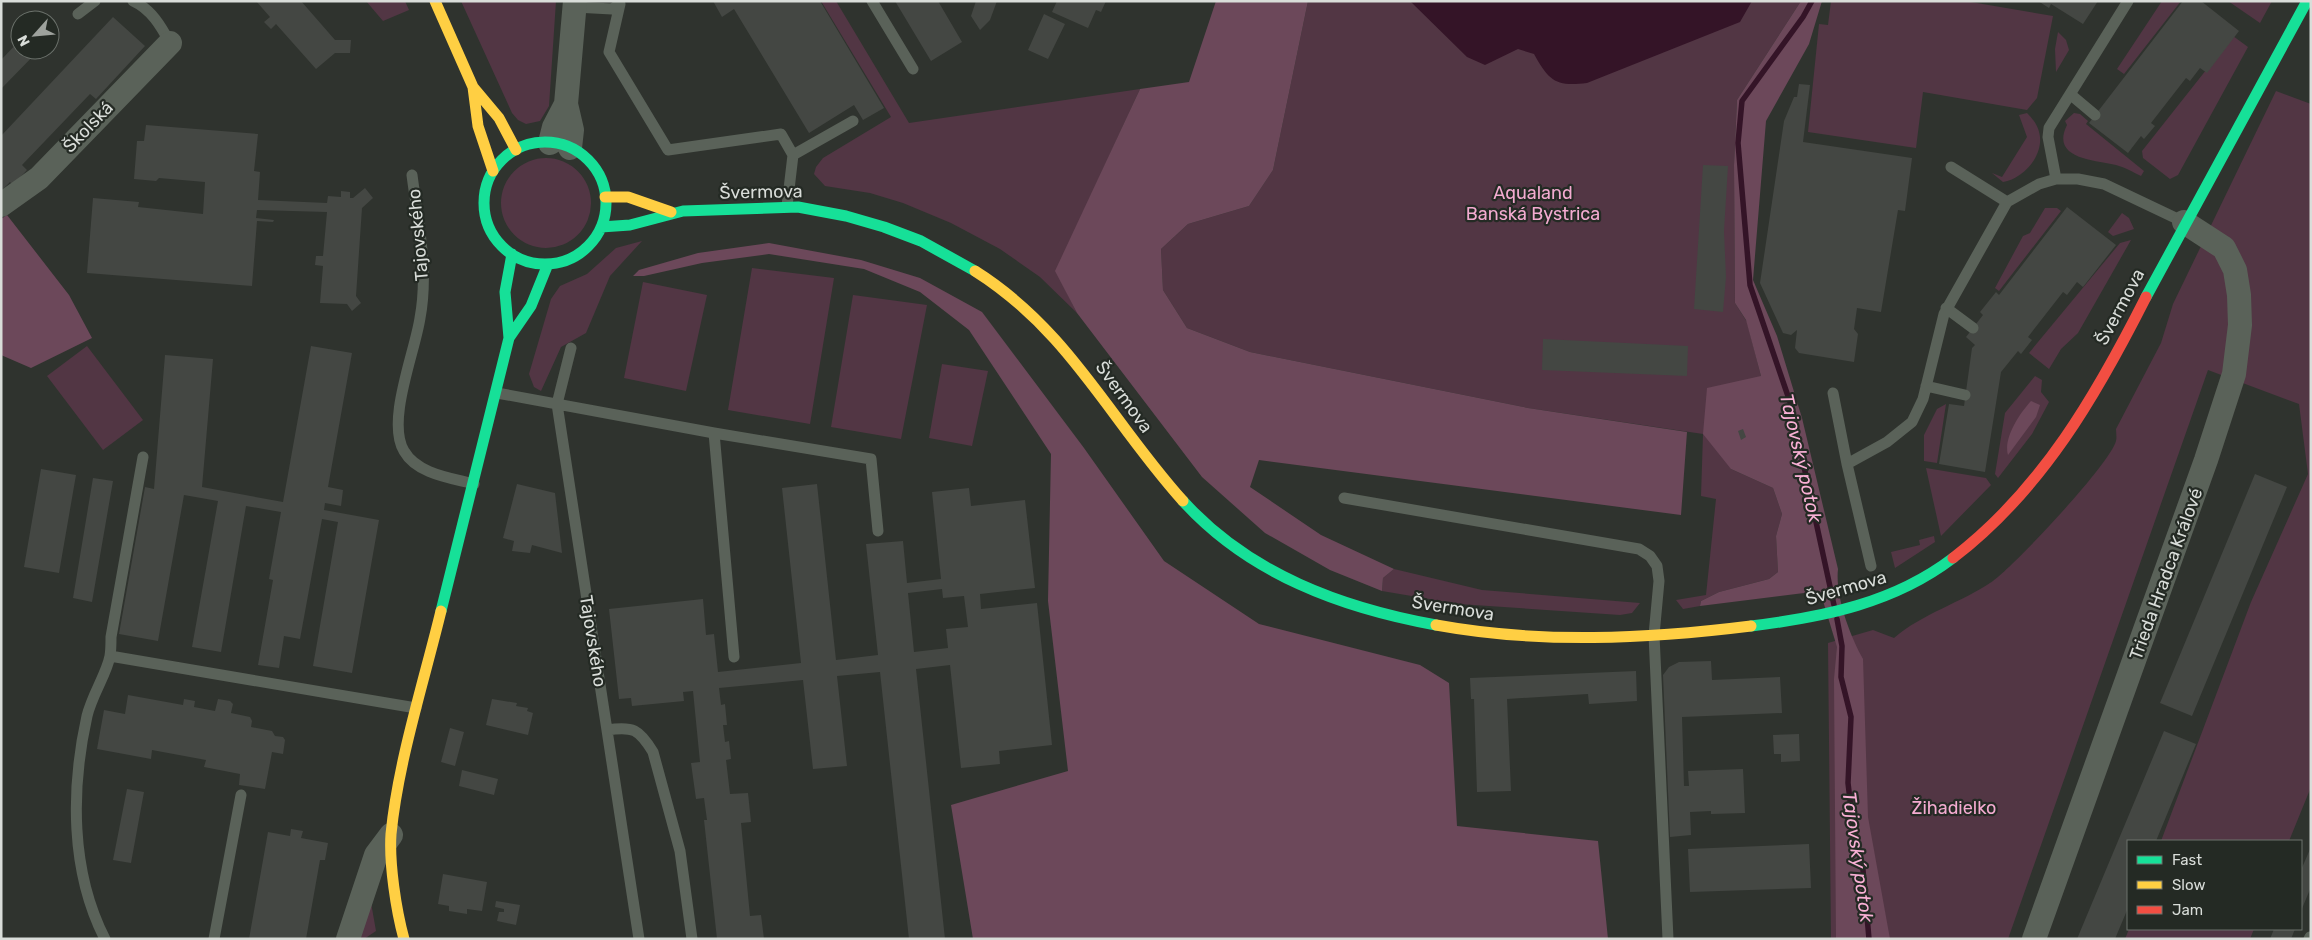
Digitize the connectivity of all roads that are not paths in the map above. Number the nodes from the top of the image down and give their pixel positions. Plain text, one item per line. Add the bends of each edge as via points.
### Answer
1 (95, 1) edge
2 (133, 1) edge
3 (435, 1) edge
4 (872, 1) edge
5 (2128, 1) edge
6 (2307, 1) edge
7 (619, 2) edge
8 (575, 4) edge
9 (78, 14) dead end
10 (170, 43) joint
11 (913, 69) dead end
12 (473, 87) junction
13 (2070, 94) junction
14 (2095, 115) dead end
15 (853, 121) dead end
16 (560, 145) junction
17 (516, 150) junction
18 (793, 155) junction
19 (1951, 167) dead end
20 (493, 171) junction
21 (412, 175) dead end
22 (2056, 179) junction
23 (605, 197) junction
24 (2007, 202) junction
25 (1, 205) edge
26 (787, 206) junction
27 (672, 212) junction
28 (2184, 222) junction
29 (601, 228) junction
30 (512, 254) junction
31 (548, 264) junction
32 (1946, 308) junction
33 (1973, 328) dead end
34 (509, 338) junction
35 (571, 348) dead end
36 (1926, 386) junction
37 (497, 393) junction
38 (1833, 393) dead end
39 (1965, 395) dead end
40 (557, 404) junction
41 (714, 433) junction
42 (144, 457) dead end
43 (1848, 464) junction
44 (474, 484) junction
45 (1344, 498) dead end
46 (878, 531) dead end
47 (1872, 566) dead end
48 (1654, 635) junction
49 (110, 656) junction
50 (734, 657) dead end
51 (416, 708) junction
52 (607, 730) junction
53 (241, 796) dead end
54 (390, 834) junction
55 (105, 939) edge
56 (214, 939) edge
57 (348, 939) edge
58 (404, 939) edge
59 (639, 939) edge
60 (692, 939) edge
61 (1668, 939) edge
62 (2034, 939) edge

1 - 9 lane
2 - 10 lane via 160,24
3 - 12 street
4 - 11 lane
5 - 13 lane
6 - 28 street, Švermova
7 - 8 lane via 612,9
7 - 18 lane via 609,52 668,150 781,134
8 - 16 street via 566,104 572,130
10 - 25 street, Školská via 39,178
12 - 17 street via 499,118
12 - 20 street via 478,126
13 - 14 lane
13 - 22 lane via 2049,128
15 - 18 lane
16 - 17 street via 533,144
16 - 23 street via 584,156 594,167
17 - 20 street
18 - 26 lane
19 - 24 lane
20 - 30 street via 486,193 486,216 498,242
21 - 44 lane, Tajovského via 425,276 420,318 398,417 399,438 403,450 418,466
22 - 24 lane via 2039,184
22 - 28 lane via 2104,184
23 - 27 street, Švermova via 628,197
23 - 29 street
24 - 32 lane
26 - 27 street, Švermova
26 - 48 street, Švermova via 895,229 976,271 1040,322 1073,357 1152,465 1211,528 1258,564 1290,580 1379,613 1438,625 1516,635
27 - 29 street, Švermova via 630,226
28 - 48 street, Švermova via 2082,414 2036,477 1978,537 1948,561 1892,594 1846,609 1794,621
28 - 62 street, Trieda Hradca Králové via 2224,248 2235,270 2240,325 2234,374
29 - 31 street via 583,251 570,259
30 - 31 street via 529,262
30 - 34 street via 505,292
31 - 34 street via 531,306
32 - 33 lane
32 - 36 lane
34 - 37 street
35 - 40 lane
36 - 39 lane
36 - 43 lane via 1912,422 1887,442
37 - 40 lane
37 - 44 street
38 - 43 lane
40 - 41 lane
40 - 52 lane, Tajovského
41 - 46 lane via 871,458
41 - 50 lane
42 - 49 lane
43 - 47 lane
44 - 51 street
45 - 48 lane via 1639,549 1657,566 1659,581
48 - 61 lane
49 - 51 lane
49 - 55 lane via 95,689 88,715 79,766 76,818 79,854 88,893
51 - 54 street
52 - 59 lane, Tajovského
52 - 60 lane via 635,730 644,737 653,752 680,851
53 - 56 lane
54 - 57 street via 376,855
54 - 58 street via 396,911

